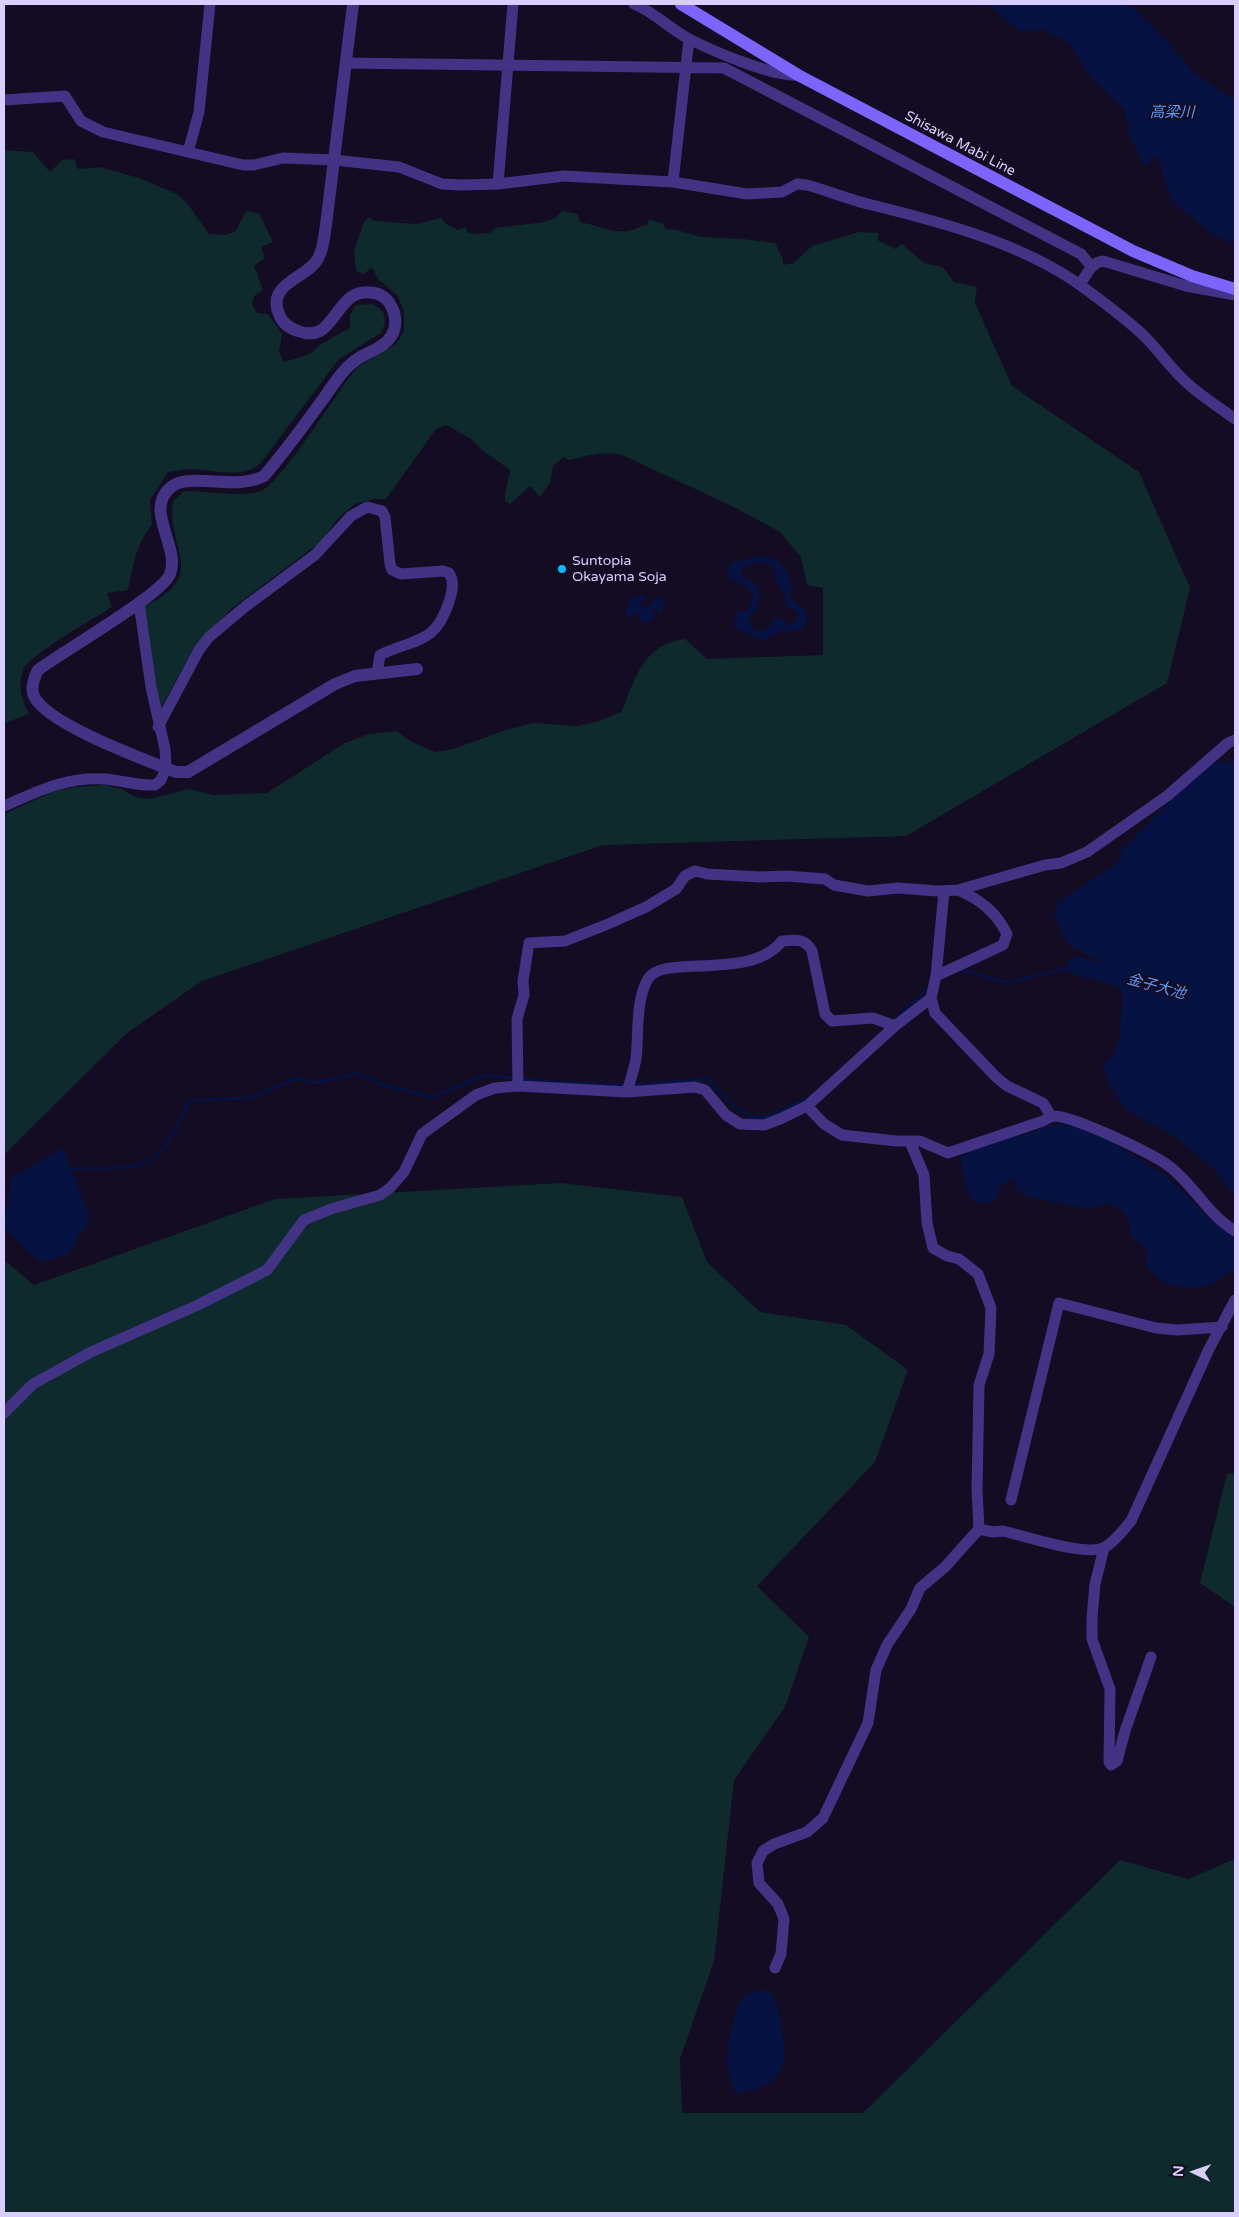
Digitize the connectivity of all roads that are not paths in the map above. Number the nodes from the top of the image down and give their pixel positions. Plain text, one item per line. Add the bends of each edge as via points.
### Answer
1 (210, 4) edge
2 (353, 4) edge
3 (513, 4) edge
4 (634, 4) edge
5 (681, 4) edge
6 (689, 39) junction
7 (346, 63) junction
8 (509, 65) junction
9 (684, 66) junction
10 (798, 75) junction
11 (4, 100) edge
12 (188, 152) junction
13 (334, 160) junction
14 (673, 182) junction
15 (498, 184) junction
16 (1091, 266) junction
17 (1079, 284) junction
18 (1235, 289) edge
19 (1235, 295) edge
20 (1235, 419) edge
21 (139, 603) junction
22 (417, 670) dead end
23 (377, 673) junction
24 (158, 727) junction
25 (1235, 740) edge
26 (166, 768) junction
27 (4, 806) edge
28 (958, 890) junction
29 (944, 891) junction
30 (936, 976) junction
31 (931, 998) junction
32 (890, 1024) junction
33 (518, 1086) junction
34 (627, 1092) junction
35 (806, 1106) junction
36 (1052, 1116) junction
37 (910, 1142) junction
38 (1235, 1231) edge
39 (1235, 1300) edge
40 (1222, 1327) junction
41 (4, 1413) edge
42 (1011, 1500) dead end
43 (979, 1529) junction
44 (1104, 1548) junction
45 (1151, 1657) dead end
46 (775, 1968) dead end

1 - 12 street via 199,112
2 - 7 street
3 - 8 street
4 - 6 street
5 - 10 main road, Shisawa Mabi Line
6 - 9 street
6 - 10 street via 762,69 788,76
7 - 8 street
7 - 13 street
8 - 9 street
8 - 15 street
9 - 14 street
9 - 16 street via 724,68 1080,254
10 - 18 main road, Shisawa Mabi Line via 1133,251 1192,276
11 - 12 street via 65,96 80,121 91,127
12 - 13 street via 243,165 283,158
13 - 15 street via 399,167 442,184
13 - 21 street via 320,256 314,265 280,291 278,313 284,324 293,330 315,333 323,331 353,294 371,292 385,298 391,305 395,314 393,333 381,346 352,362 264,476 254,482 242,483 186,482 172,486 166,492 160,511 172,563 170,575 160,588
14 - 15 street via 564,176
14 - 17 street via 747,194 782,192 797,184 807,184 974,234
16 - 17 street
16 - 19 street via 1103,260 1186,286
17 - 20 street via 1144,336 1188,384
21 - 24 street
21 - 26 street via 38,670 32,686 33,694 41,707 56,719
22 - 23 street
23 - 24 street via 380,655 415,642 440,626 451,596 452,578 443,571 401,574 392,570 386,517 382,511 367,507 351,516 315,555 209,638 199,650
23 - 26 street via 355,676 335,684 188,772
24 - 26 street via 165,749
25 - 28 street via 1167,796 1087,852
26 - 27 street via 155,785 104,779 70,780
28 - 29 street
28 - 30 street via 981,900 1000,920 1007,934 1003,944
29 - 30 street
29 - 33 street via 898,888 868,891 834,885 825,879 696,871 684,876 676,890 624,917 565,941 530,943 523,981 524,995 516,1019
30 - 31 street
31 - 32 street
31 - 36 street via 935,1013 978,1060 1007,1086 1042,1103
32 - 34 street via 873,1018 832,1021 825,1014 812,951 808,943 800,940 782,941 767,955 730,966 682,966 656,971 643,993 635,1060
32 - 35 street
33 - 34 street
33 - 41 street via 495,1088 456,1108 422,1134 404,1172 390,1188 380,1195 304,1220 267,1270 198,1305 91,1352 33,1384
34 - 35 street via 695,1087 704,1090 726,1115 740,1124 764,1125
35 - 37 street via 824,1124 842,1134
36 - 37 street via 948,1153 920,1141
36 - 38 street via 1089,1125 1168,1165
37 - 43 street via 924,1175 927,1223 933,1248 960,1259 978,1274 991,1308 988,1354 979,1385
39 - 40 street
40 - 42 street via 1156,1328 1059,1303
40 - 44 street via 1131,1521
43 - 44 street via 1003,1531 1077,1550
43 - 46 street via 945,1567 920,1588 912,1609 887,1645 876,1670 868,1723 823,1818 807,1832 763,1851 757,1863 759,1883 778,1904 784,1919 781,1954
44 - 45 street via 1095,1584 1092,1640 1110,1689 1109,1762 1112,1765 1117,1761

